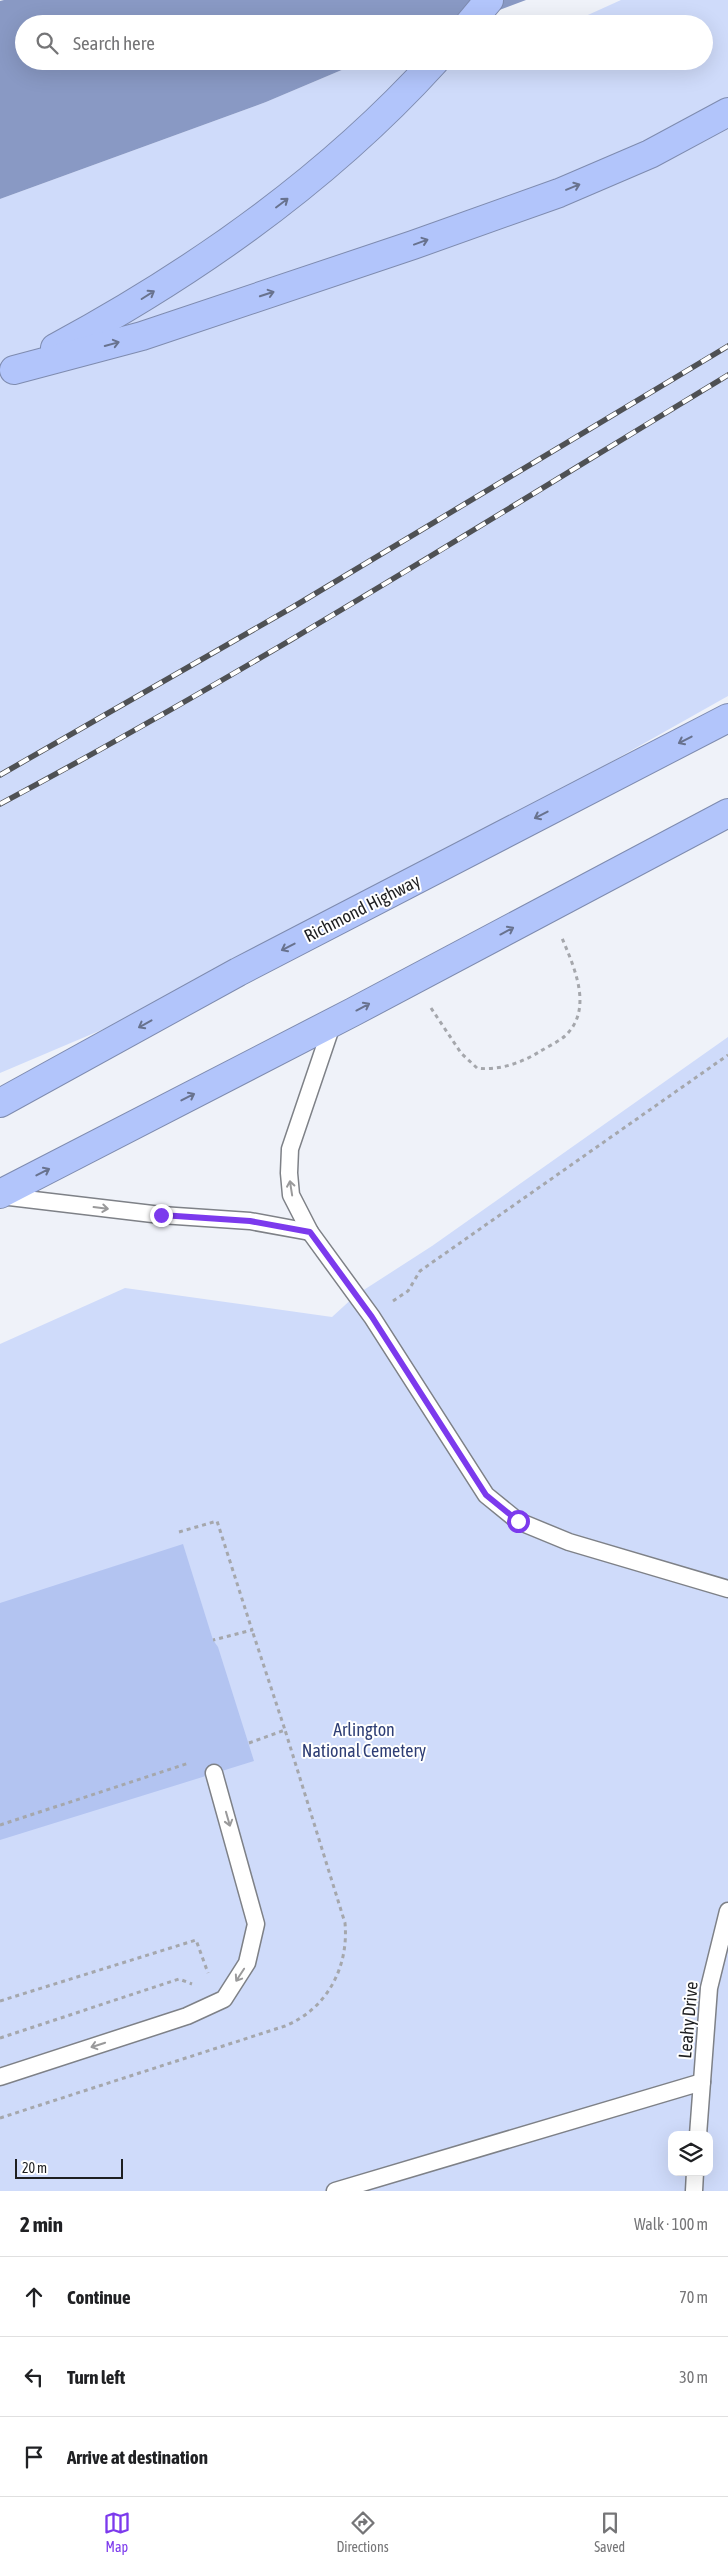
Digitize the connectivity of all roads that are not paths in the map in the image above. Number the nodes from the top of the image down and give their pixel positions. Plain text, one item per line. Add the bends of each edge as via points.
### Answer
1 (489, 0) edge
2 (476, 15) edge
3 (427, 70) edge
4 (728, 112) edge
5 (7, 373) edge
6 (728, 718) edge
7 (728, 813) edge
8 (333, 1022) junction
9 (4, 1101) edge
10 (0, 1195) edge
11 (310, 1232) junction
12 (728, 1589) edge
13 (214, 1773) dead end
14 (728, 1911) edge
15 (0, 2077) edge
16 (702, 2082) junction
17 (698, 2131) edge
18 (695, 2176) edge
19 (334, 2191) edge
20 (694, 2191) edge

1 - 2 highway
5 -> 3 highway via 144,298 246,231 308,184
5 -> 4 highway via 142,336 559,193 650,154
6 -> 9 highway, Richmond Highway via 238,972
8 -> 7 highway
10 -> 8 highway
11 -> 8 lane via 291,1195 290,1148
10 -> 11 lane via 161,1215 250,1221
11 - 12 lane via 372,1317 486,1495 518,1521 569,1542
13 -> 15 lane via 256,1924 247,1963 224,1999 188,2016
14 - 16 lane, Leahy Drive via 709,1988
16 - 17 lane, Leahy Drive
16 - 19 lane
18 - 20 lane

